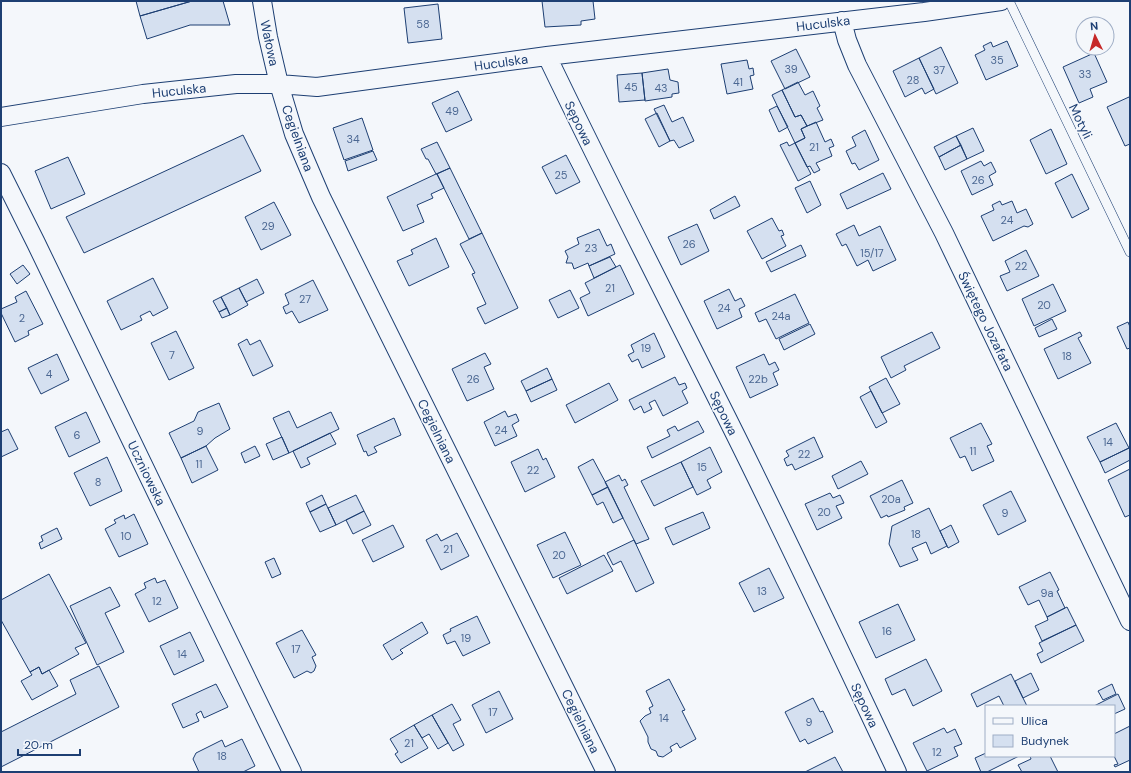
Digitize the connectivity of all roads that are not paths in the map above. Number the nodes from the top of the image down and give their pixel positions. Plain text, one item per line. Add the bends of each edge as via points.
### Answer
1 (262, 1) edge
2 (1001, 1) edge
3 (1009, 1) edge
4 (842, 21) junction
5 (547, 56) junction
6 (279, 84) junction
7 (1, 117) edge
8 (1, 173) edge
9 (1130, 252) edge
10 (1130, 621) edge
11 (292, 772) edge
12 (606, 772) edge
13 (897, 772) edge

1 - 6 street, Wałowa
2 - 4 street, Huculska
3 - 9 lane, Motyli
4 - 5 street, Huculska
4 - 10 street, Świętego Jozafata via 857,65 944,233
5 - 6 street, Huculska via 317,87
5 - 13 street, Sępowa via 814,596
6 - 7 street, Huculska via 236,84 143,94
6 - 12 street, Cegielniana via 294,134 321,197
8 - 11 street, Uczniowska

